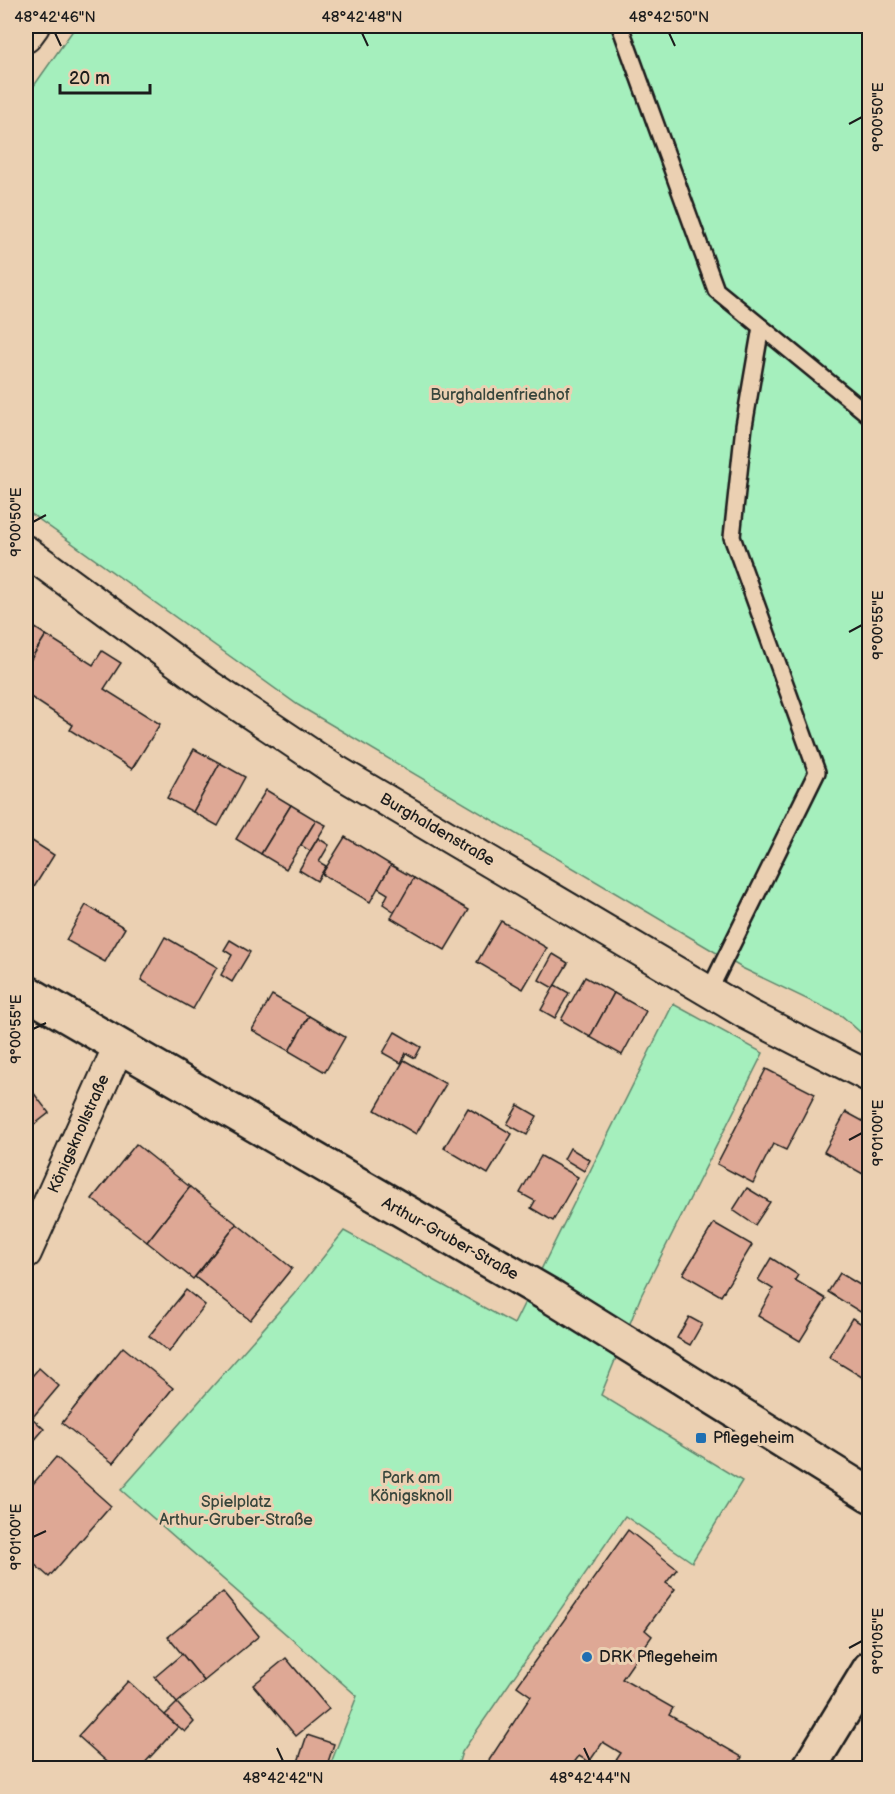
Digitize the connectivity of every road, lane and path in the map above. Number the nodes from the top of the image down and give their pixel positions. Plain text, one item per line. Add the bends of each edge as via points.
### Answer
1 (620, 26) edge
2 (761, 327) junction
3 (870, 416) edge
4 (26, 551) edge
5 (713, 983) dead end
6 (26, 992) edge
7 (118, 1048) junction
8 (870, 1077) edge
9 (26, 1253) edge
10 (870, 1496) edge
11 (870, 1668) edge
12 (809, 1768) edge

1 - 2 lane via 716,290
2 - 3 lane
2 - 5 lane via 744,426 732,537 817,772
4 - 8 street, Burghaldenstraße via 211,687 335,771 747,1014
6 - 7 street, Arthur-Gruber-Straße
7 - 9 street, Königsknollstraße
7 - 10 street, Arthur-Gruber-Straße via 554,1298
11 - 12 street

